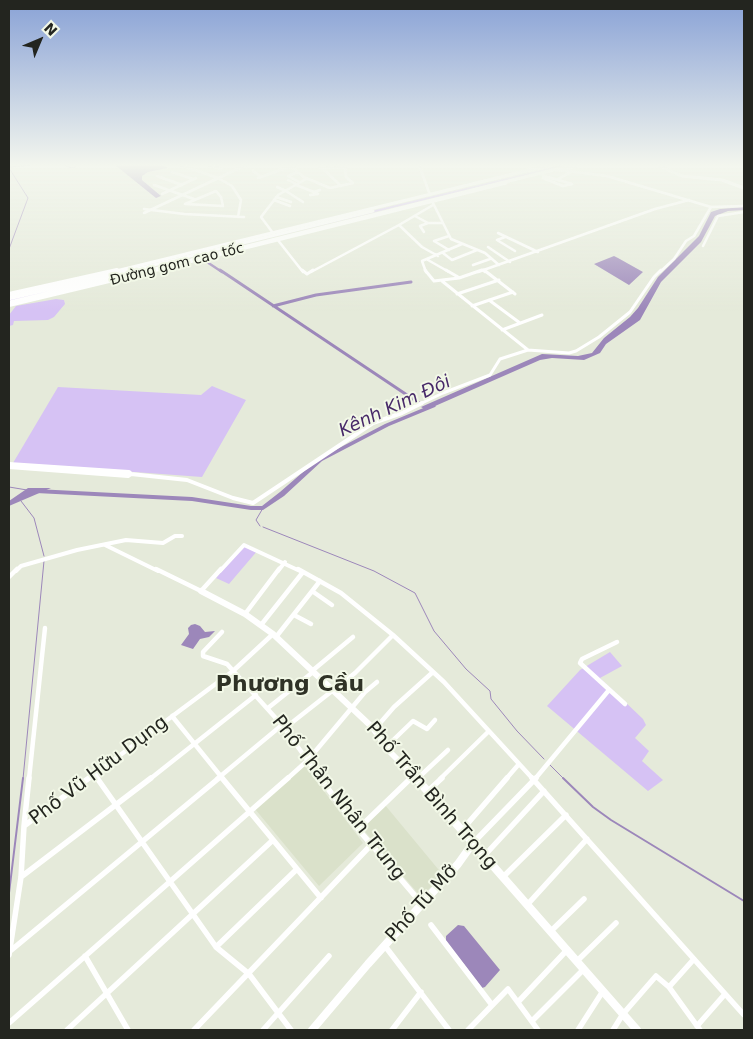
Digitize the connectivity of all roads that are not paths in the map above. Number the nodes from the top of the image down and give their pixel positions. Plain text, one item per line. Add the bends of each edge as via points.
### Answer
1 (175, 213) edge
2 (239, 213) edge
3 (264, 213) edge
4 (351, 213) edge
5 (361, 213) edge
6 (376, 213) edge
7 (389, 213) edge
8 (418, 213) edge
9 (438, 213) edge
10 (643, 213) edge
11 (707, 213) edge
12 (726, 213) edge
13 (415, 216) junction
14 (238, 217) junction
15 (244, 217) dead end
16 (428, 223) junction
17 (443, 223) junction
18 (399, 225) junction
19 (424, 232) dead end
20 (272, 233) junction
21 (498, 234) dead end
22 (449, 236) junction
23 (505, 237) junction
24 (278, 240) junction
25 (426, 242) dead end
26 (419, 244) junction
27 (462, 244) junction
28 (703, 246) dead end
29 (488, 247) dead end
30 (450, 250) junction
31 (477, 250) junction
32 (515, 251) dead end
33 (456, 252) dead end
34 (538, 252) junction
35 (443, 253) junction
36 (438, 256) junction
37 (512, 256) dead end
38 (505, 258) junction
39 (490, 259) junction
40 (428, 260) junction
41 (510, 262) junction
42 (473, 265) dead end
43 (499, 265) junction
44 (483, 270) junction
45 (459, 278) junction
46 (498, 280) junction
47 (442, 281) junction
48 (458, 294) junction
49 (9, 296) edge
50 (489, 300) junction
51 (9, 304) edge
52 (472, 306) junction
53 (542, 315) dead end
54 (520, 323) junction
55 (502, 330) junction
56 (528, 350) junction
57 (9, 466) edge
58 (131, 474) joint
59 (182, 536) dead end
60 (106, 545) junction
61 (285, 562) junction
62 (303, 572) junction
63 (9, 577) edge
64 (320, 581) junction
65 (201, 591) junction
66 (312, 591) junction
67 (332, 604) dead end
68 (244, 614) junction
69 (294, 615) junction
70 (311, 624) dead end
71 (261, 626) junction
72 (45, 628) dead end
73 (222, 632) dead end
74 (275, 635) junction
75 (393, 635) junction
76 (353, 637) dead end
77 (618, 642) dead end
78 (233, 671) junction
79 (312, 671) junction
80 (433, 672) junction
81 (377, 682) dead end
82 (333, 690) junction
83 (610, 690) junction
84 (256, 694) junction
85 (625, 704) dead end
86 (268, 708) junction
87 (353, 709) junction
88 (172, 716) junction
89 (435, 720) dead end
90 (284, 726) junction
91 (374, 730) junction
92 (489, 731) junction
93 (195, 744) junction
94 (386, 747) junction
95 (448, 750) dead end
96 (308, 760) junction
97 (520, 764) junction
98 (95, 774) junction
99 (221, 776) junction
100 (416, 777) junction
101 (534, 780) junction
102 (544, 791) junction
103 (427, 792) junction
104 (118, 804) junction
105 (249, 811) junction
106 (566, 815) junction
107 (24, 826) junction
108 (358, 829) junction
109 (461, 831) junction
110 (142, 839) junction
111 (587, 839) junction
112 (273, 840) junction
113 (473, 844) junction
114 (370, 845) junction
115 (484, 856) junction
116 (297, 869) junction
117 (20, 877) junction
118 (502, 878) junction
119 (170, 880) junction
120 (321, 898) junction
121 (584, 899) dead end
122 (422, 904) junction
123 (527, 905) junction
124 (12, 910) edge
125 (193, 914) junction
126 (616, 923) dead end
127 (431, 926) dead end
128 (550, 931) junction
129 (384, 946) junction
130 (216, 947) junction
131 (567, 950) junction
132 (9, 954) edge
133 (84, 956) junction
134 (329, 956) dead end
135 (694, 959) junction
136 (577, 961) junction
137 (584, 969) junction
138 (249, 974) junction
139 (669, 987) junction
140 (603, 991) junction
141 (421, 992) junction
142 (105, 993) junction
143 (725, 994) junction
144 (518, 1002) junction
145 (492, 1005) junction
146 (278, 1012) junction
147 (623, 1014) junction
148 (744, 1016) edge
149 (532, 1021) junction
150 (9, 1023) edge
151 (699, 1028) edge
152 (67, 1030) edge
153 (128, 1030) edge
154 (194, 1030) edge
155 (264, 1030) edge
156 (291, 1030) edge
157 (312, 1030) edge
158 (392, 1030) edge
159 (449, 1030) edge
160 (468, 1030) edge
161 (538, 1030) edge
162 (578, 1030) edge
163 (613, 1030) edge
164 (637, 1030) edge

1 - 14 street
2 - 14 street
3 - 20 street via 261,218
4 - 20 main road, Đường gom cao tốc
5 - 49 highway via 112,275
6 - 51 highway
7 - 24 main road, Đường gom cao tốc
8 - 13 street
9 - 17 street
10 - 34 street
11 - 56 street via 694,236 654,277 620,322 573,353
12 - 28 street via 718,216
13 - 16 street
13 - 18 street
14 - 15 street
16 - 17 street
16 - 19 street via 420,226
17 - 22 street
18 - 24 street via 307,274
18 - 26 street
20 - 49 main road, Đường gom cao tốc
21 - 23 street
22 - 27 street
22 - 30 street via 433,242
23 - 32 street via 498,240
23 - 34 street
24 - 51 main road, Đường gom cao tốc
25 - 26 street
26 - 36 street
27 - 30 street
27 - 31 street
29 - 38 street
30 - 33 street
30 - 35 street
31 - 35 street via 452,260
31 - 39 street
34 - 41 street
35 - 36 street
36 - 40 street
37 - 38 street
38 - 41 street
39 - 42 street
39 - 43 street
40 - 45 street
40 - 47 street via 422,261 425,271 434,281
41 - 43 street
43 - 44 street
44 - 45 street
44 - 46 street
45 - 47 street
46 - 48 street
46 - 50 street via 514,293
47 - 48 street
48 - 52 street
50 - 52 street
50 - 54 street
52 - 55 street
53 - 54 street
54 - 55 street
55 - 56 street
56 - 58 street via 500,359 487,377 443,393 402,414 372,423 253,503 187,480
57 - 58 street
59 - 60 street via 158,543 126,540
60 - 63 street via 41,559 17,568
60 - 65 street
61 - 62 street
61 - 65 street via 244,545
61 - 68 street
62 - 64 street
62 - 71 street
64 - 66 street, Phố Vũ Hữu Dụng
64 - 75 street via 341,593
65 - 68 main road, Phố Trần Bình Trọng
66 - 67 street
66 - 69 street, Phố Vũ Hữu Dụng
68 - 71 main road, Phố Trần Bình Trọng
69 - 70 street
69 - 74 street, Phố Vũ Hữu Dụng
71 - 74 main road, Phố Trần Bình Trọng
72 - 107 street
73 - 78 street, Phố Thân Nhân Trung via 202,655 227,664
74 - 78 street, Phố Vũ Hữu Dụng
74 - 79 main road, Phố Trần Bình Trọng
75 - 80 street
75 - 82 street
76 - 79 street
77 - 83 street via 582,659 580,663
78 - 84 street, Phố Thân Nhân Trung
78 - 88 street, Phố Vũ Hữu Dụng
79 - 82 main road, Phố Trần Bình Trọng
79 - 86 street
80 - 91 street
80 - 92 street
81 - 87 street
82 - 87 main road, Phố Trần Bình Trọng
82 - 90 street
83 - 85 street
83 - 101 street, Phố Tú Mỡ
84 - 86 street, Phố Thân Nhân Trung
84 - 93 street
86 - 90 street, Phố Thân Nhân Trung
87 - 91 main road, Phố Trần Bình Trọng
87 - 96 street
88 - 93 street
88 - 98 street, Phố Vũ Hữu Dụng
89 - 94 street via 427,729 413,721
90 - 96 street, Phố Thân Nhân Trung
90 - 99 street
91 - 94 main road, Phố Trần Bình Trọng
92 - 97 street
92 - 103 street
93 - 99 street
93 - 104 street
94 - 100 main road, Phố Trần Bình Trọng
95 - 100 street
96 - 105 street
96 - 108 street, Phố Thân Nhân Trung
97 - 101 street
97 - 109 street
98 - 104 street
98 - 107 street, Phố Vũ Hữu Dụng
99 - 105 street
99 - 110 street
100 - 103 main road, Phố Trần Bình Trọng
100 - 108 street
101 - 102 street
101 - 113 street, Phố Tú Mỡ
102 - 106 street
102 - 115 street
103 - 109 main road, Phố Trần Bình Trọng
104 - 110 street
104 - 117 street
105 - 112 street
105 - 119 street
106 - 111 street
106 - 118 street
107 - 117 street, Phố Vũ Hữu Dụng
108 - 114 street, Phố Thân Nhân Trung
109 - 113 main road, Phố Trần Bình Trọng
110 - 119 street
110 - 132 street
111 - 123 street
111 - 135 street
112 - 116 street
112 - 125 street
113 - 115 main road, Phố Trần Bình Trọng
113 - 122 main road, Phố Tú Mỡ
114 - 120 street
114 - 122 street, Phố Thân Nhân Trung
115 - 118 main road, Phố Trần Bình Trọng
116 - 120 street
116 - 130 street
117 - 124 street, Phố Vũ Hữu Dụng
118 - 123 main road, Phố Trần Bình Trọng
119 - 125 street
119 - 133 street
120 - 138 street
121 - 128 street
122 - 129 main road, Phố Tú Mỡ
123 - 128 main road, Phố Trần Bình Trọng
124 - 132 street, Phố Vũ Hữu Dụng
125 - 130 street
125 - 142 street
126 - 136 street
127 - 145 street
128 - 131 main road, Phố Trần Bình Trọng
129 - 141 street
129 - 157 main road, Phố Tú Mỡ
130 - 138 street
131 - 136 main road, Phố Trần Bình Trọng
131 - 144 street
133 - 142 street
133 - 150 street
134 - 146 street
135 - 139 street
135 - 143 street
136 - 137 main road, Phố Trần Bình Trọng
137 - 140 main road, Phố Trần Bình Trọng
137 - 149 street
138 - 146 street
138 - 154 street
139 - 147 street via 656,976
139 - 151 street
140 - 147 main road, Phố Trần Bình Trọng
140 - 162 street
141 - 158 street
141 - 159 street
142 - 152 street
142 - 153 street
143 - 148 street
143 - 151 street
144 - 145 street via 508,989
144 - 149 street
145 - 160 street
146 - 155 street
146 - 156 street
147 - 163 street
147 - 164 main road, Phố Trần Bình Trọng
149 - 161 street

